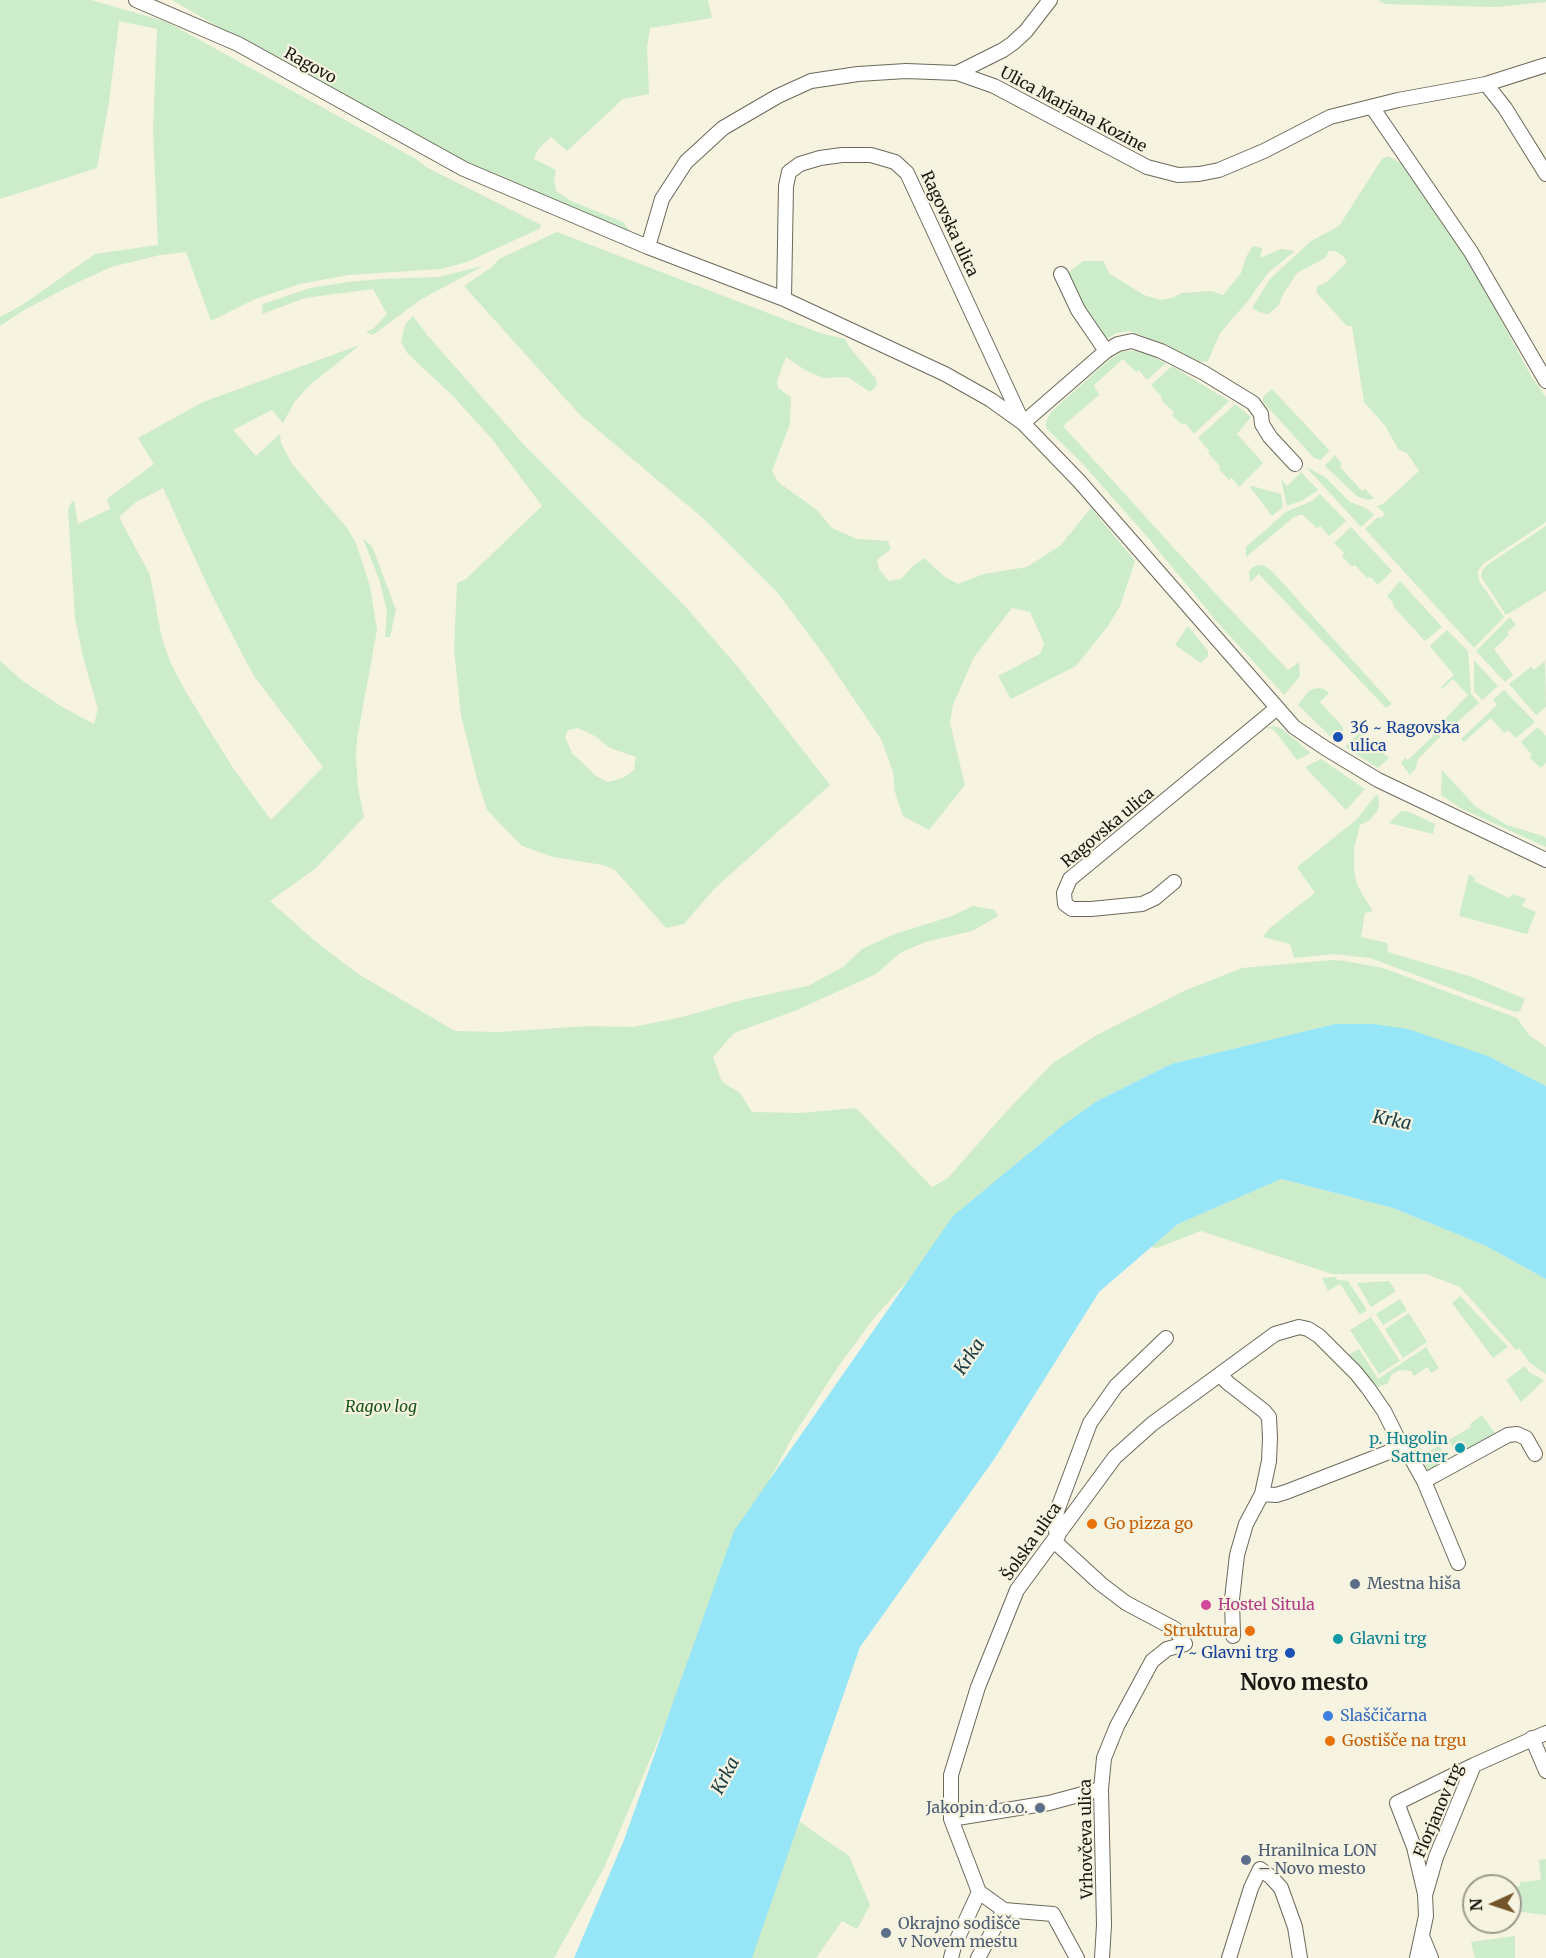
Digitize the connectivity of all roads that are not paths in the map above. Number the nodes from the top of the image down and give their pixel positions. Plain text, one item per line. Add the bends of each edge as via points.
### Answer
1 (136, 0) edge
2 (1050, 0) edge
3 (1546, 65) edge
4 (957, 73) junction
5 (1486, 84) junction
6 (1372, 107) junction
7 (464, 170) joint
8 (1546, 174) edge
9 (648, 247) junction
10 (1061, 274) dead end
11 (784, 299) junction
12 (1106, 351) junction
13 (1546, 381) edge
14 (1023, 423) junction
15 (1295, 464) dead end
16 (1277, 708) junction
17 (1546, 860) edge
18 (1174, 882) dead end
19 (1166, 1338) dead end
20 (1221, 1375) junction
21 (1402, 1447) junction
22 (1535, 1454) dead end
23 (1424, 1481) junction
24 (1262, 1494) junction
25 (1056, 1539) junction
26 (1458, 1563) dead end
27 (1233, 1636) dead end
28 (1546, 1733) edge
29 (1532, 1738) junction
30 (1474, 1766) junction
31 (1546, 1771) edge
32 (1101, 1789) junction
33 (951, 1819) junction
34 (978, 1892) junction
35 (1425, 1894) junction
36 (1004, 1910) junction
37 (1422, 1936) junction
38 (951, 1958) edge
39 (978, 1958) edge
40 (1077, 1958) edge
41 (1102, 1958) edge
42 (1228, 1958) edge
43 (1300, 1958) edge
44 (1418, 1958) edge
45 (1431, 1958) edge

1 - 7 street, Ragovo via 238,44
2 - 4 street via 1013,43
3 - 5 street, Ulica Marjana Kozine
4 - 6 street, Ulica Marjana Kozine via 994,86 1147,167 1178,175 1219,170 1330,117
4 - 9 street, Ulica Marjana Kozine via 858,74 811,81 778,96 723,128 686,162 662,199
5 - 6 street, Ulica Marjana Kozine
5 - 8 street
6 - 13 street via 1471,252
7 - 9 street, Ragovska ulica
9 - 11 street, Ragovska ulica
10 - 12 street via 1078,310
11 - 14 street, Ragovska ulica via 945,374
11 - 14 street, Ragovska ulica via 789,172 820,158 871,155 895,162 907,173
12 - 14 street
12 - 15 street via 1132,341 1204,373 1253,403 1270,437
14 - 16 street, Ragovska ulica via 1079,481
16 - 17 street, Ragovska ulica via 1294,727 1378,780
16 - 18 street, Ragovska ulica via 1070,879 1064,893 1065,904 1072,909 1091,909 1142,904
19 - 25 street via 1116,1386 1090,1423 1057,1511
20 - 21 street, Šolska ulica via 1275,1334 1299,1327 1308,1329 1368,1388
20 - 24 street via 1269,1417 1269,1461
20 - 25 street, Šolska ulica via 1152,1424 1115,1457
21 - 23 street
21 - 24 street via 1286,1492
22 - 23 street via 1526,1438 1508,1435
23 - 26 street
24 - 27 street via 1246,1524 1237,1555
25 - 32 street, Vrhovčeva ulica via 1101,1584 1126,1603 1175,1629 1185,1644 1167,1649 1152,1662 1104,1758
25 - 33 street, Šolska ulica via 1017,1590 978,1687 951,1775
28 - 29 street, Florjanov trg
29 - 30 street, Florjanov trg
29 - 31 street
30 - 35 street, Florjanov trg
30 - 35 street via 1397,1803 1414,1847
32 - 33 street via 1049,1803
32 - 41 street, Vrhovčeva ulica
33 - 34 street
34 - 36 street
34 - 38 street
35 - 37 street
36 - 39 street
36 - 40 street via 1053,1914
37 - 44 street
37 - 45 street
42 - 43 street via 1260,1869 1281,1888 1295,1927

